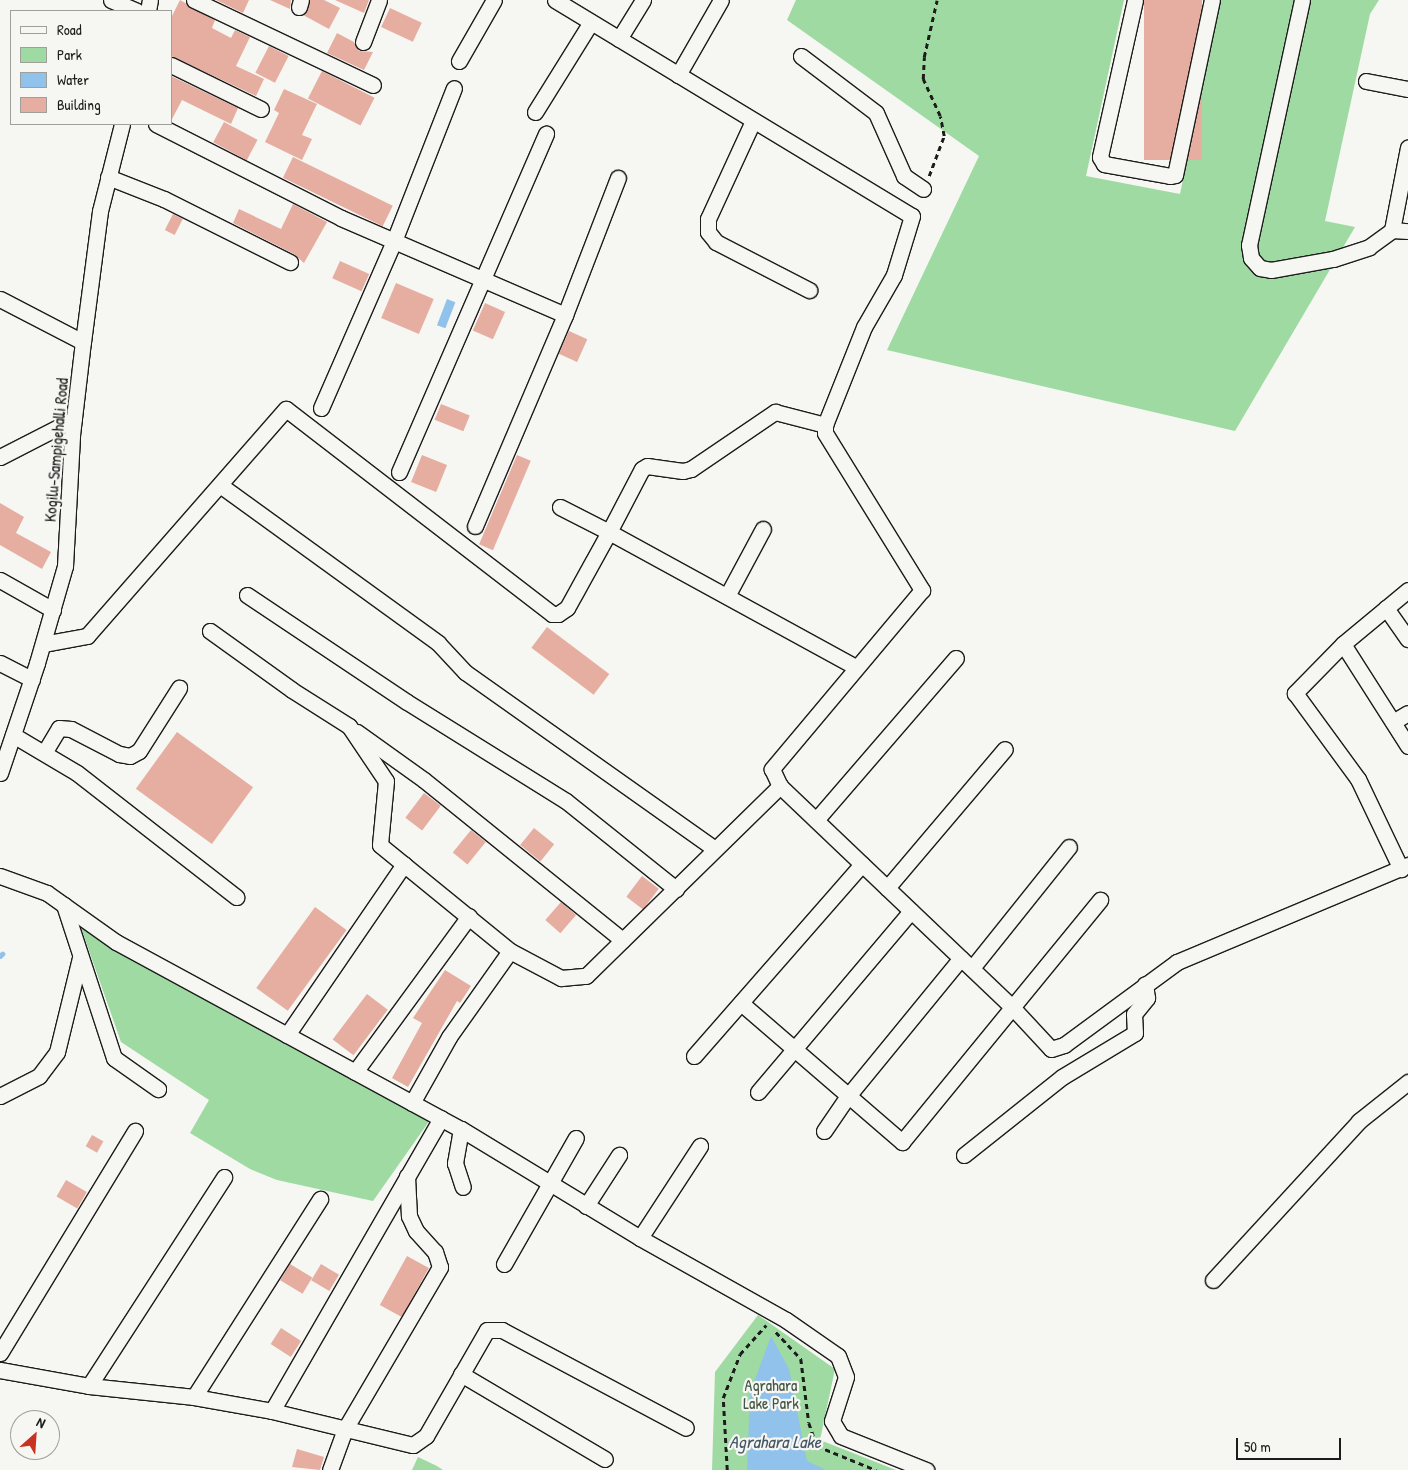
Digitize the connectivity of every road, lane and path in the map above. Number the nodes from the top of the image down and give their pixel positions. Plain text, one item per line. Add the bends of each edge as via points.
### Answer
1 (111, 0) edge
2 (194, 0) edge
3 (379, 0) edge
4 (494, 0) edge
5 (555, 0) edge
6 (643, 0) edge
7 (721, 0) edge
8 (937, 0) edge
9 (1135, 0) edge
10 (1212, 0) edge
11 (1302, 0) edge
12 (136, 10) edge
13 (591, 22) junction
14 (619, 39) junction
15 (363, 42) dead end
16 (802, 56) dead end
17 (459, 61) dead end
18 (172, 65) edge
19 (678, 75) junction
20 (1366, 81) dead end
21 (373, 85) dead end
22 (454, 88) dead end
23 (1408, 89) edge
24 (262, 109) dead end
25 (535, 112) dead end
26 (753, 121) junction
27 (122, 125) edge
28 (158, 125) edge
29 (546, 134) dead end
30 (1408, 148) edge
31 (108, 177) junction
32 (618, 178) dead end
33 (923, 189) joint
34 (1392, 230) junction
35 (1408, 231) edge
36 (394, 241) junction
37 (290, 262) dead end
38 (483, 279) junction
39 (809, 290) dead end
40 (0, 299) edge
41 (565, 314) junction
42 (83, 342) junction
43 (321, 408) dead end
44 (74, 419) junction
45 (825, 425) junction
46 (0, 457) edge
47 (398, 472) dead end
48 (220, 485) junction
49 (560, 507) dead end
50 (475, 526) dead end
51 (763, 529) dead end
52 (609, 532) junction
53 (0, 580) edge
54 (1408, 590) edge
55 (247, 595) dead end
56 (727, 596) junction
57 (52, 610) junction
58 (1396, 616) edge
59 (210, 631) dead end
60 (1408, 639) edge
61 (43, 644) junction
62 (1343, 644) junction
63 (956, 658) dead end
64 (0, 663) edge
65 (856, 667) junction
66 (32, 679) junction
67 (179, 688) dead end
68 (1408, 713) edge
69 (1393, 722) junction
70 (349, 726) junction
71 (13, 735) junction
72 (1408, 746) edge
73 (1005, 749) dead end
74 (44, 753) junction
75 (0, 773) edge
76 (780, 786) junction
77 (816, 820) junction
78 (1069, 847) dead end
79 (715, 849) junction
80 (404, 864) junction
81 (862, 864) junction
82 (1405, 867) edge
83 (0, 876) edge
84 (887, 888) junction
85 (676, 889) junction
86 (236, 897) dead end
87 (1100, 900) dead end
88 (64, 905) junction
89 (911, 911) junction
90 (469, 916) junction
91 (622, 940) junction
92 (510, 951) junction
93 (80, 957) junction
94 (966, 963) junction
95 (1145, 984) junction
96 (741, 1003) junction
97 (1012, 1007) junction
98 (287, 1035) junction
99 (794, 1049) junction
100 (694, 1056) dead end
101 (355, 1072) junction
102 (1408, 1082) edge
103 (158, 1089) dead end
104 (758, 1092) dead end
105 (0, 1096) edge
106 (848, 1096) junction
107 (412, 1103) junction
108 (440, 1118) junction
109 (461, 1129) junction
110 (135, 1131) dead end
111 (824, 1131) dead end
112 (576, 1138) dead end
113 (700, 1146) dead end
114 (964, 1154) dead end
115 (619, 1155) dead end
116 (407, 1176) junction
117 (224, 1177) dead end
118 (552, 1184) junction
119 (463, 1187) dead end
120 (320, 1199) dead end
121 (586, 1206) junction
122 (640, 1238) junction
123 (504, 1264) dead end
124 (1212, 1280) dead end
125 (0, 1353) edge
126 (0, 1370) edge
127 (461, 1374) junction
128 (89, 1386) junction
129 (194, 1397) junction
130 (272, 1411) junction
131 (686, 1428) dead end
132 (345, 1429) junction
133 (604, 1459) dead end
134 (330, 1470) edge
135 (727, 1470) edge
136 (876, 1470) edge
137 (926, 1470) edge

1 - 12 street
2 - 21 street
3 - 15 street
4 - 17 street
5 - 13 street
6 - 14 street
7 - 19 street
8 - 33 path via 924,58 923,78 940,116 944,136
9 - 10 street via 1100,157 1104,164 1170,176 1175,175
11 - 34 street via 1249,245 1251,258 1260,268 1271,270 1333,259 1369,247
13 - 14 street
13 - 25 street
14 - 19 street
16 - 33 street via 876,113 904,176
18 - 24 street
19 - 26 street
20 - 23 street
22 - 36 street
26 - 39 street via 708,218 708,232 716,242
26 - 45 street via 912,216 894,275 869,316
27 - 31 street, Kogilu-Sampigehalli Road
28 - 36 street via 341,218
29 - 38 street
30 - 34 street
31 - 37 street via 164,199
31 - 42 street, Kogilu-Sampigehalli Road via 100,211
32 - 41 street
34 - 35 street
36 - 38 street
36 - 43 street
38 - 41 street
38 - 47 street
40 - 42 street
41 - 50 street
42 - 44 street, Kogilu-Sampigehalli Road
44 - 46 street
44 - 57 street, Kogilu-Sampigehalli Road via 65,566
45 - 52 street via 775,412 691,469 683,471 647,466 642,469
45 - 65 street via 828,441 921,586 919,596
48 - 52 street via 286,410 552,614 567,608
48 - 61 street via 87,636
48 - 79 street via 438,643 465,672
49 - 52 street
51 - 56 street
52 - 56 street
53 - 57 street
54 - 58 street
55 - 85 street via 407,702 566,801
56 - 65 street
57 - 61 street, Kogilu-Sampigehalli Road
58 - 60 street
58 - 62 street
59 - 70 street
61 - 66 street, Kogilu-Sampigehalli Road
62 - 69 street
62 - 82 street via 1296,693 1358,779
63 - 77 street
64 - 66 street
65 - 76 street via 772,769
66 - 71 street, Kogilu-Sampigehalli Road
67 - 74 street via 139,751 130,756 119,754 71,729 59,728
68 - 69 street
69 - 72 street
70 - 80 street via 386,781 380,845
70 - 91 street via 424,780
71 - 74 street
71 - 75 street, Kogilu-Sampigehalli Road
73 - 84 street
74 - 86 street via 77,773
76 - 77 street
76 - 79 street
77 - 81 street
78 - 94 street
79 - 85 street
80 - 90 street
80 - 98 street
81 - 84 street
81 - 96 street
82 - 95 street via 1186,958
83 - 88 street via 47,893
84 - 89 street
85 - 91 street
87 - 97 street
88 - 93 street
88 - 98 street via 116,942
89 - 94 street
89 - 99 street
90 - 92 street
90 - 101 street
91 - 92 street via 586,976 562,978
92 - 107 street via 448,1037
93 - 103 street via 114,1058
93 - 105 street via 57,1052 39,1076
94 - 97 street
94 - 106 street
95 - 97 street via 1058,1048 1051,1049
95 - 114 street via 1147,998 1134,1014 1135,1033 1062,1077
96 - 99 street
96 - 100 street
97 - 106 street via 902,1142
98 - 101 street
99 - 104 street
99 - 106 street
101 - 107 street
102 - 124 street via 1359,1121
106 - 111 street
107 - 108 street
108 - 109 street
108 - 116 street
109 - 118 street
109 - 119 street via 455,1163
110 - 125 street
112 - 118 street
113 - 122 street
115 - 121 street
116 - 130 street
116 - 132 street via 409,1216 416,1231 435,1252 440,1267
117 - 128 street
118 - 121 street
118 - 123 street
120 - 129 street
121 - 122 street
122 - 137 street via 786,1320 838,1356 846,1377 832,1421 841,1436
126 - 128 street
127 - 131 street via 487,1330 502,1330
127 - 132 street via 426,1436 413,1445
127 - 133 street
128 - 129 street
129 - 130 street
130 - 132 street
132 - 134 street
135 - 136 path via 723,1398 740,1354 768,1322 801,1359 809,1423 817,1446

